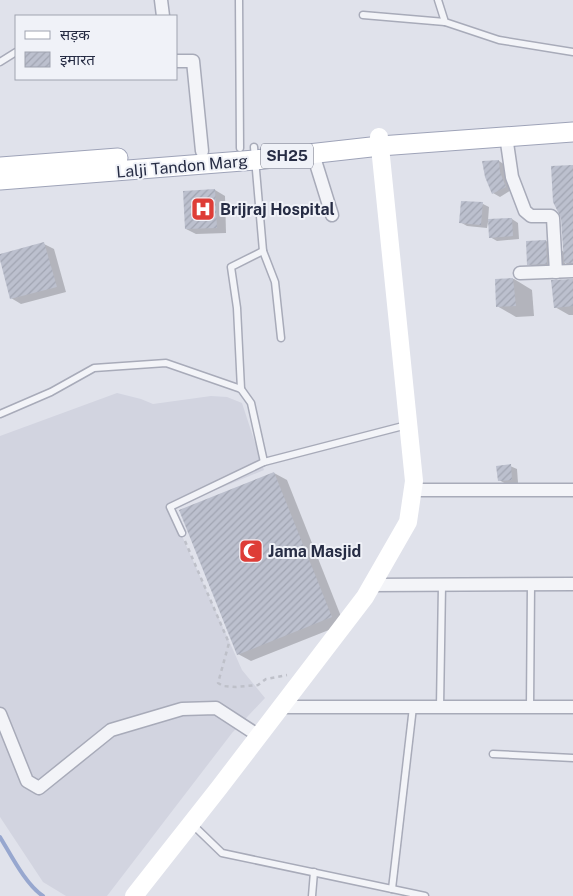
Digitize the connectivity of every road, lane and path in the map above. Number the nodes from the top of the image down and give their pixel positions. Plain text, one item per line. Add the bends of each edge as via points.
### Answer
1 (161, 0) edge
2 (239, 0) edge
3 (438, 0) edge
4 (163, 15) edge
5 (363, 15) dead end
6 (446, 22) junction
7 (573, 52) edge
8 (15, 53) edge
9 (178, 61) edge
10 (0, 62) edge
11 (573, 124) edge
12 (573, 132) edge
13 (506, 136) junction
14 (379, 142) junction
15 (202, 151) junction
16 (250, 152) junction
17 (313, 154) junction
18 (0, 167) edge
19 (64, 168) junction
20 (0, 180) edge
21 (332, 215) dead end
22 (263, 251) junction
23 (573, 271) edge
24 (556, 272) junction
25 (520, 273) dead end
26 (281, 338) dead end
27 (241, 389) junction
28 (0, 414) edge
29 (408, 425) junction
30 (264, 462) junction
31 (412, 490) junction
32 (573, 490) edge
33 (182, 533) joint
34 (531, 584) junction
35 (573, 584) edge
36 (371, 585) junction
37 (442, 585) junction
38 (308, 672) junction
39 (281, 707) junction
40 (530, 707) junction
41 (573, 707) edge
42 (413, 708) junction
43 (440, 708) junction
44 (0, 714) edge
45 (259, 736) junction
46 (494, 754) dead end
47 (573, 758) edge
48 (191, 824) junction
49 (314, 872) junction
50 (392, 889) junction
51 (134, 896) edge
52 (312, 896) edge
53 (425, 896) edge

1 - 4 street
2 - 16 lane
3 - 6 lane
5 - 6 lane
6 - 7 lane via 499,40
8 - 10 lane
9 - 15 street via 193,61
11 - 14 main road, Lalji Tandon Marg / SH25 via 476,129
12 - 13 main road, Lalji Tandon Marg / SH25
13 - 14 main road, Lalji Tandon Marg / SH25
13 - 24 street via 512,177 525,211 532,216 553,218
14 - 16 main road, Lalji Tandon Marg / SH25
14 - 17 main road, Lalji Tandon Marg / SH25
14 - 29 street
15 - 16 main road, Lalji Tandon Marg / SH25
15 - 19 main road, Lalji Tandon Marg / SH25
16 - 17 main road, Lalji Tandon Marg / SH25
16 - 19 main road, Lalji Tandon Marg / SH25
16 - 22 lane
17 - 21 street
18 - 19 main road, Lalji Tandon Marg / SH25
19 - 20 main road, Lalji Tandon Marg / SH25
22 - 26 lane via 276,282
22 - 27 lane via 231,267 237,308
23 - 24 street
24 - 25 street
27 - 28 lane via 166,362 94,368 51,392
27 - 30 lane via 251,403
29 - 30 lane
29 - 31 street via 414,481
30 - 33 lane via 170,507
31 - 32 street
31 - 36 street via 408,522
33 - 38 path via 230,643 218,683 223,686 258,685 266,679
34 - 35 street
34 - 37 street
34 - 40 lane
36 - 37 street
36 - 38 street
37 - 43 lane
38 - 39 street
39 - 42 street
39 - 45 street
40 - 41 street
40 - 43 street
42 - 43 street
42 - 50 lane
44 - 45 street via 27,781 38,788 111,730 182,710 216,708
45 - 48 street
46 - 47 lane
48 - 49 lane via 222,853
48 - 51 street
49 - 50 lane
49 - 52 lane
50 - 53 lane

